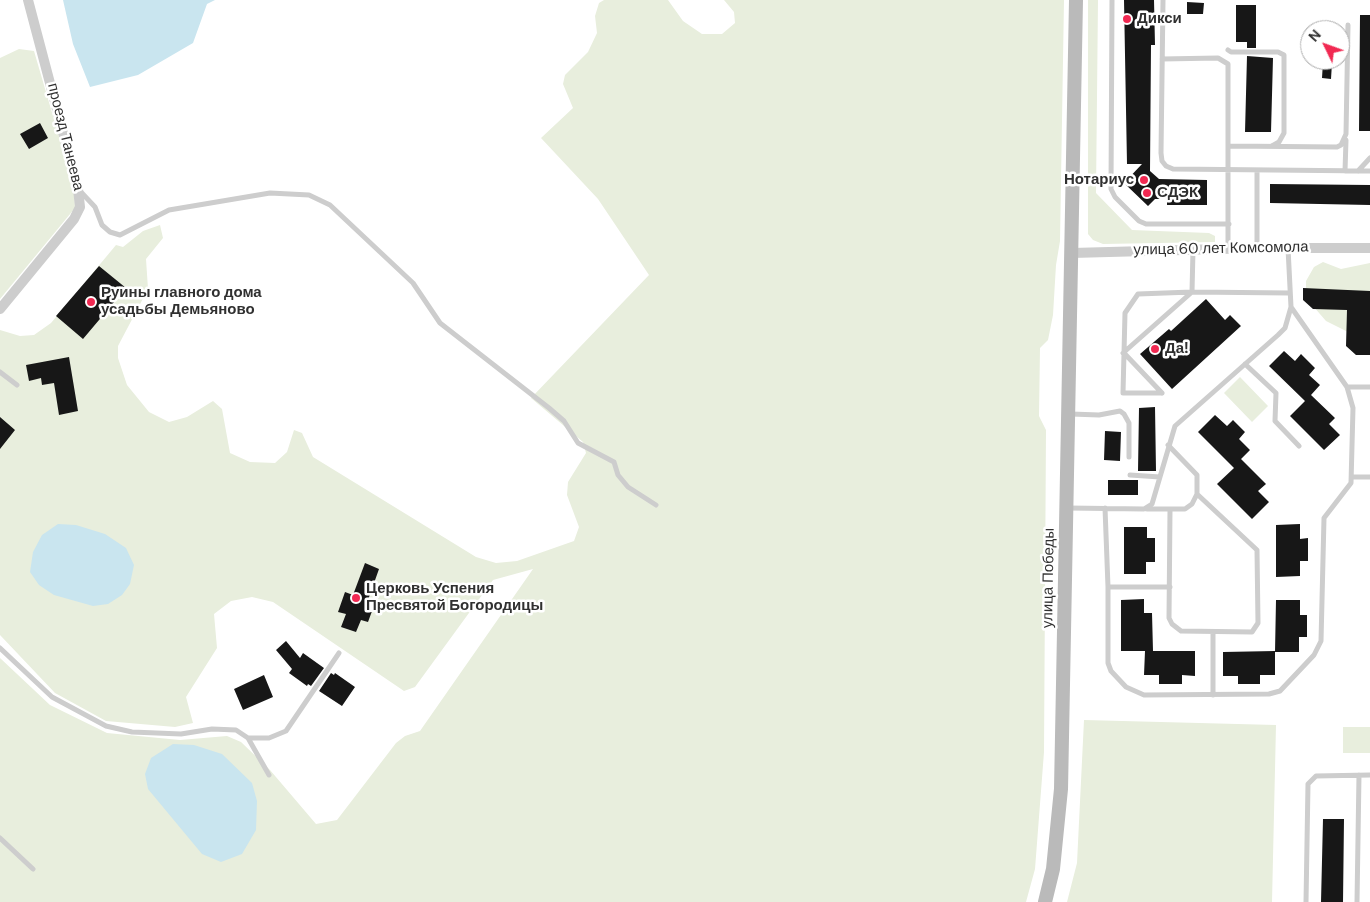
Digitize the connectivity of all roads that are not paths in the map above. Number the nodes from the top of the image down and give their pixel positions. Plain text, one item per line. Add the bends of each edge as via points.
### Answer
1 (28, 0) edge
2 (1076, 0) edge
3 (1112, 0) edge
4 (1163, 0) edge
5 (1228, 50) dead end
6 (1162, 58) junction
7 (1347, 70) edge
8 (1346, 134) junction
9 (1229, 146) junction
10 (1269, 146) junction
11 (1370, 158) edge
12 (1229, 169) junction
13 (1257, 170) junction
14 (1345, 171) junction
15 (1358, 171) junction
16 (1370, 171) edge
17 (78, 189) junction
18 (1229, 224) junction
19 (1257, 248) junction
20 (1288, 248) junction
21 (1370, 248) edge
22 (1193, 250) junction
23 (1228, 250) junction
24 (1072, 253) junction
25 (1192, 292) junction
26 (1289, 293) junction
27 (0, 308) edge
28 (1291, 308) junction
29 (1124, 353) junction
30 (1246, 364) junction
31 (0, 372) edge
32 (17, 385) dead end
33 (1347, 387) junction
34 (1370, 387) edge
35 (1068, 414) junction
36 (1168, 445) junction
37 (1299, 446) dead end
38 (1129, 457) dead end
39 (1130, 475) dead end
40 (1160, 477) junction
41 (1352, 477) junction
42 (1370, 477) edge
43 (1197, 494) junction
44 (656, 505) dead end
45 (1066, 508) junction
46 (1105, 508) junction
47 (1144, 509) junction
48 (1170, 510) junction
49 (1108, 587) junction
50 (1170, 587) junction
51 (1213, 632) junction
52 (0, 648) edge
53 (339, 653) dead end
54 (1213, 695) junction
55 (248, 738) junction
56 (269, 775) dead end
57 (1358, 775) junction
58 (1370, 775) edge
59 (0, 838) edge
60 (33, 869) dead end
61 (1045, 902) edge
62 (1306, 902) edge
63 (1357, 902) edge

1 - 17 street, проезд Танеева
2 - 24 street, улица Победы
3 - 18 lane via 1111,188 1115,197 1146,224
4 - 6 lane
5 - 10 lane via 1284,55 1284,133 1278,142
6 - 9 lane via 1218,58 1228,64
6 - 12 lane via 1162,161 1173,169
7 - 8 lane
8 - 10 lane via 1337,147
8 - 14 lane
9 - 10 lane
9 - 12 lane
11 - 15 lane
12 - 13 lane
12 - 18 lane
13 - 14 lane
13 - 19 lane
14 - 15 lane
15 - 16 lane
17 - 27 street, проезд Танеева via 80,207 74,219
17 - 44 lane via 95,207 102,225 120,235 169,210 270,193 309,195 330,204 413,283 440,323 550,408 564,421 578,443 614,462 618,475 628,487
18 - 23 lane
19 - 20 street, улица 60 лет Комсомола
19 - 23 street, улица 60 лет Комсомола
20 - 21 street, улица 60 лет Комсомола
20 - 26 lane
22 - 23 street, улица 60 лет Комсомола
22 - 24 street, улица 60 лет Комсомола
22 - 25 lane
24 - 35 street, улица Победы
25 - 26 lane
25 - 29 lane
25 - 29 lane via 1138,294 1125,313
26 - 28 lane
28 - 30 lane via 1285,328
28 - 33 lane
29 - 29 lane via 1123,393 1162,392 1136,366
30 - 36 lane via 1179,421
30 - 37 lane via 1276,393 1275,421
31 - 32 lane
33 - 34 lane
33 - 41 lane via 1353,408
35 - 38 lane via 1099,415 1120,411 1129,423
35 - 45 street, улица Победы
36 - 40 lane
36 - 43 lane via 1196,475
39 - 40 lane
40 - 47 lane via 1155,500
41 - 42 lane
41 - 54 lane via 1349,488 1324,518 1321,641 1317,651 1280,691
43 - 48 lane via 1186,509
43 - 51 lane via 1254,546 1258,555 1256,628 1252,632
45 - 46 lane
45 - 61 street, улица Победы via 1061,789 1053,869
46 - 47 lane
46 - 49 lane
47 - 48 lane
48 - 50 lane
49 - 50 lane
49 - 54 lane via 1108,663 1116,678 1126,687 1144,695
50 - 51 lane via 1170,618 1176,630
51 - 54 lane
52 - 55 lane via 52,697 106,726 132,732 181,734 212,729 236,730
53 - 55 lane via 286,731 269,738
55 - 56 lane
57 - 58 lane
57 - 62 lane via 1316,776 1308,784
57 - 63 lane
59 - 60 lane

